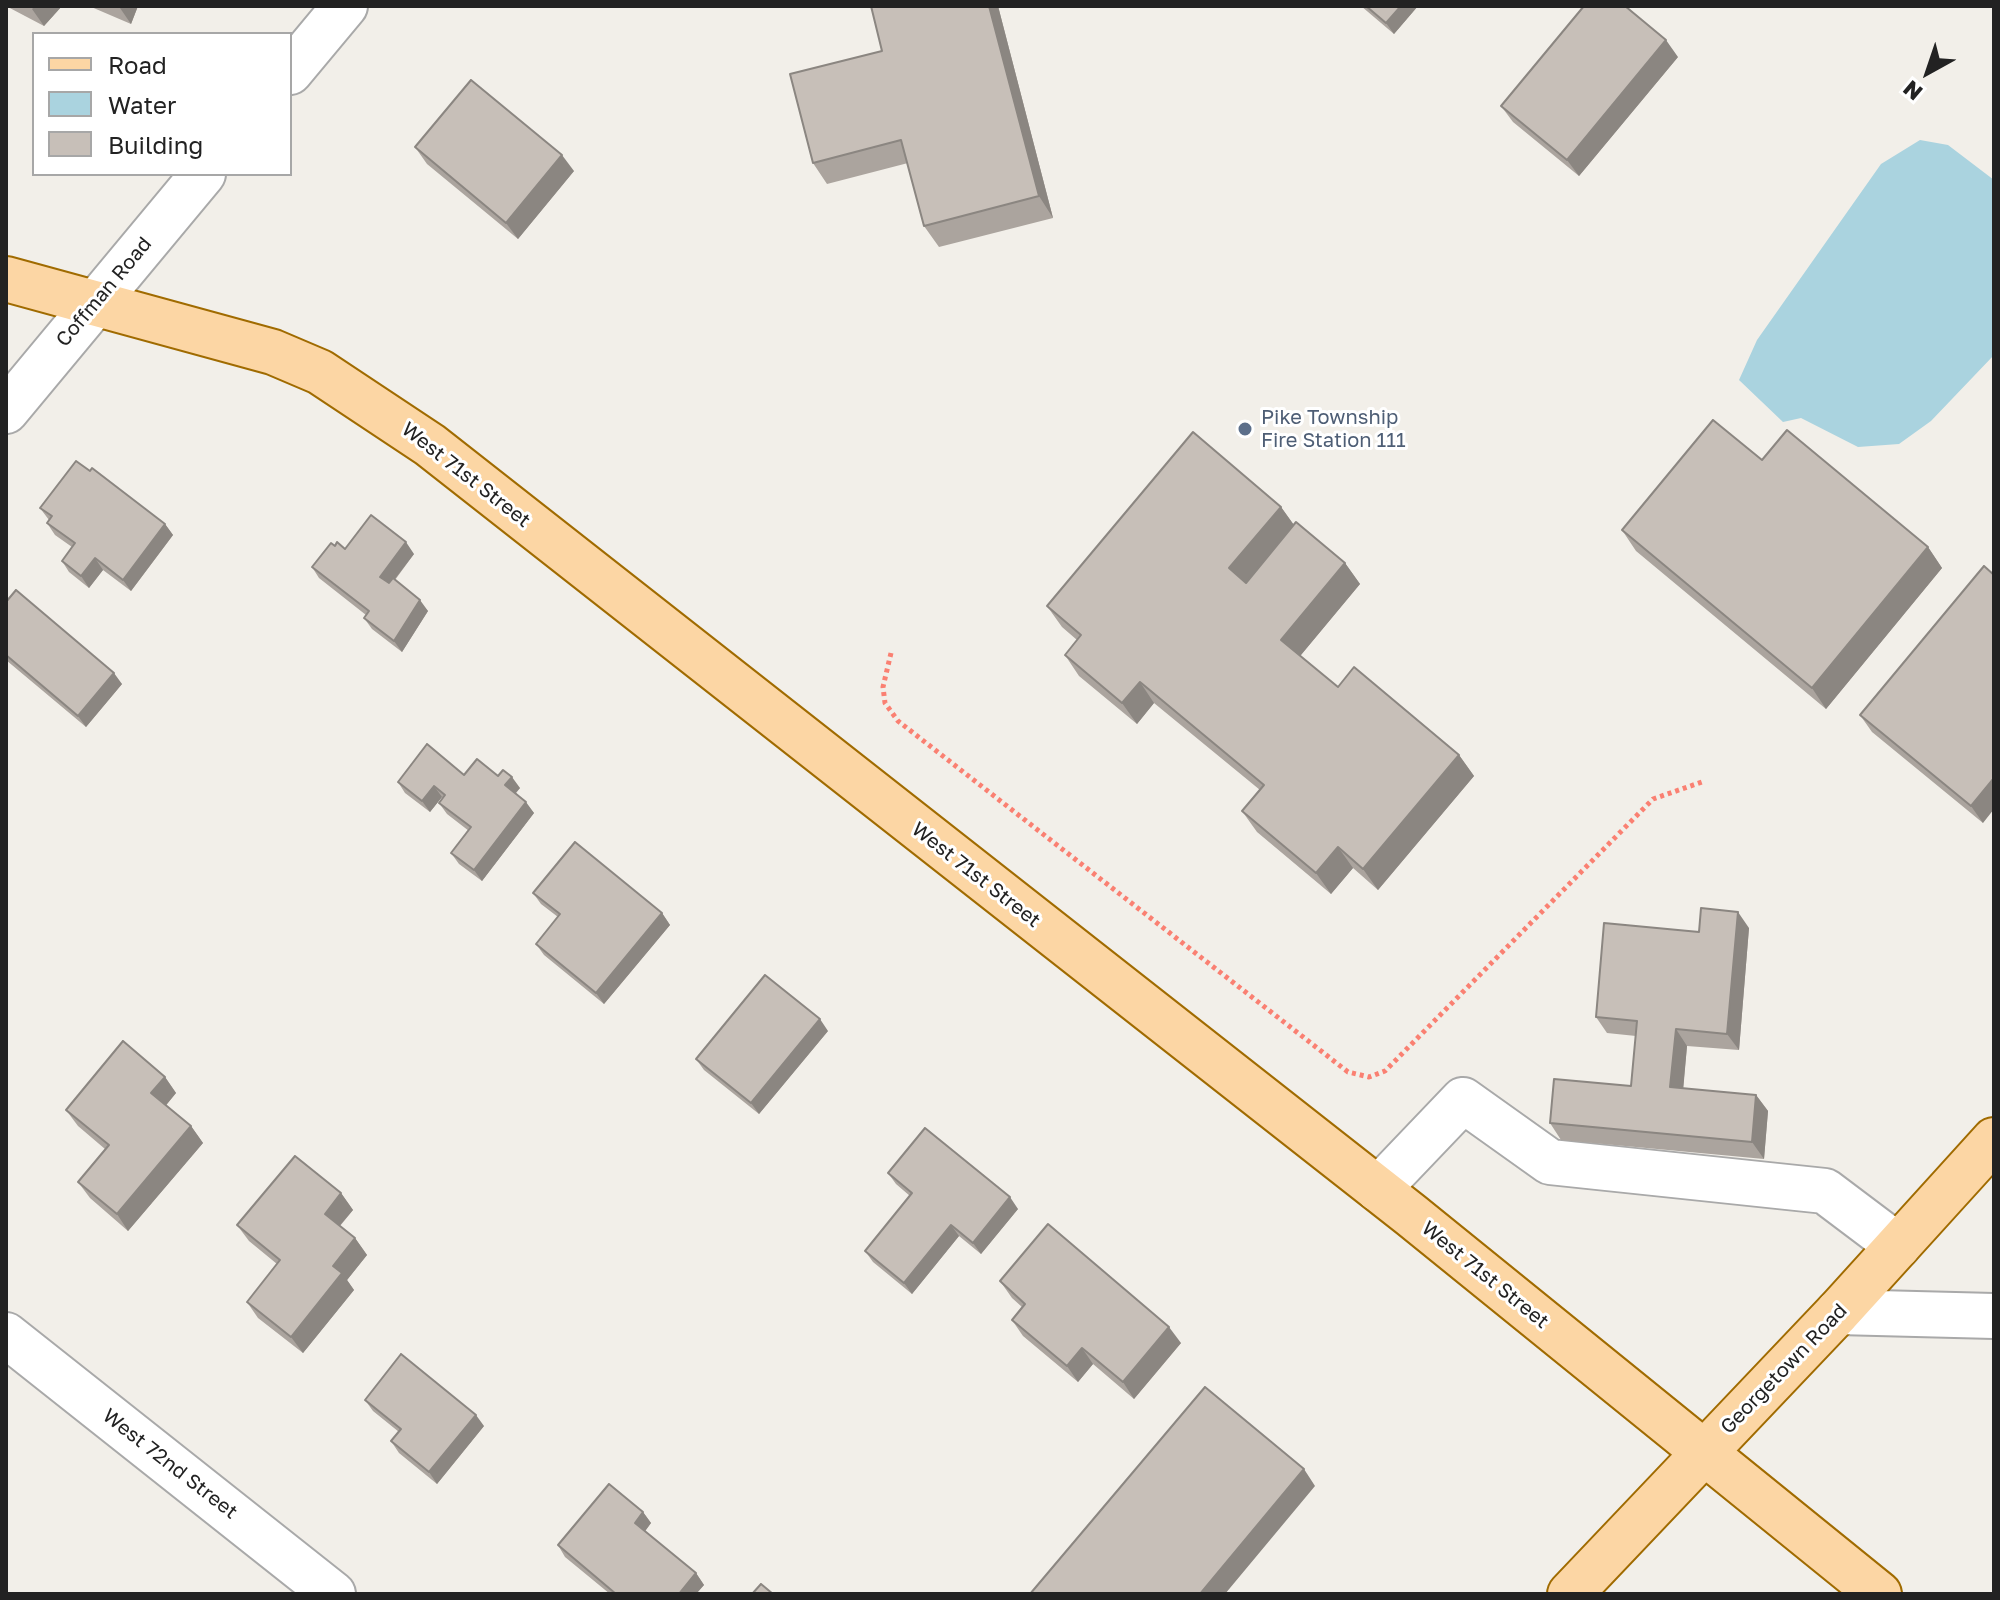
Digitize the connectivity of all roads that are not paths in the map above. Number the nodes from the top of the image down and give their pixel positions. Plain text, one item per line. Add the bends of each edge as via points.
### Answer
1 (345, 6) edge
2 (292, 70) edge
3 (201, 176) edge
4 (6, 279) edge
5 (95, 302) junction
6 (6, 411) edge
7 (1994, 1140) edge
8 (1378, 1189) junction
9 (1898, 1246) junction
10 (1838, 1312) junction
11 (1994, 1316) edge
12 (6, 1335) edge
13 (1704, 1452) junction
14 (333, 1594) edge
15 (1570, 1594) edge
16 (1879, 1594) edge

1 - 2 street
3 - 5 street, Coffman Road
4 - 5 main road, West 71st Street
5 - 6 street, Coffman Road
5 - 8 main road, West 71st Street via 273,352 320,372 393,419 465,470
7 - 9 main road, Georgetown Road
8 - 9 street via 1463,1100 1550,1162 1825,1191
8 - 13 main road, West 71st Street
9 - 10 main road, Georgetown Road
10 - 11 street
10 - 13 main road, Georgetown Road
12 - 14 street, West 72nd Street
13 - 15 main road, Georgetown Road
13 - 16 main road, West 71st Street

